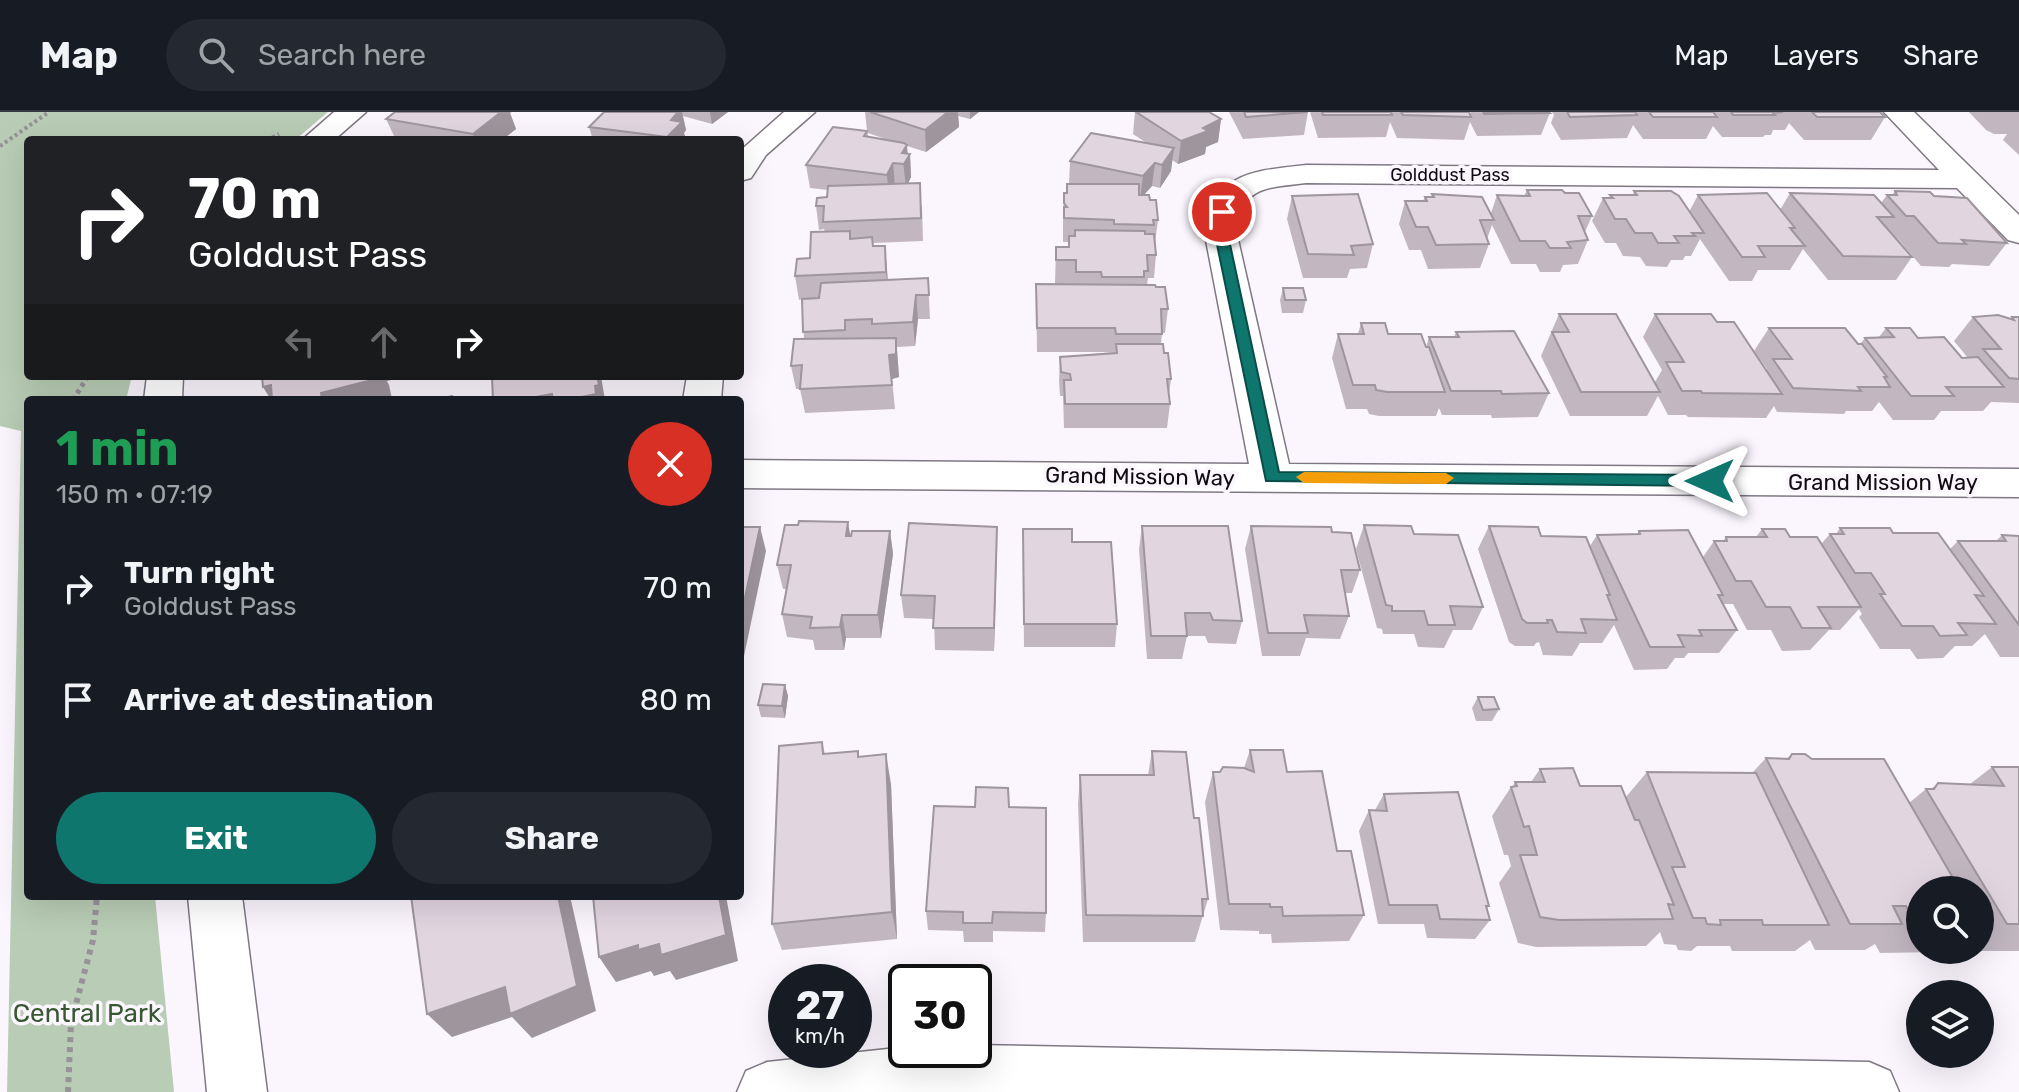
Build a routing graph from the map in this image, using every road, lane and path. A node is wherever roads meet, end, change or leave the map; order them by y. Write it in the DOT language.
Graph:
graph roads {
  1 [pos="49,112"];
  2 [pos="352,112"];
  3 [pos="801,112"];
  4 [pos="1898,112"];
  5 [pos="321,136"];
  6 [pos="0,146"];
  7 [pos="744,166"];
  8 [pos="1964,179"];
  9 [pos="2019,233"];
  10 [pos="744,474"];
  11 [pos="1272,477"];
  12 [pos="2019,483"];
  13 [pos="97,900"];
  14 [pos="215,900"];
  15 [pos="68,1092"];
  16 [pos="237,1092"];
  17 [pos="767,1092"];
  18 [pos="1767,1092"];
  19 [pos="1869,1092"];
  1 -- 6 [label="path"];
  2 -- 5 [label="street"];
  3 -- 7 [label="street"];
  4 -- 8 [label="street"];
  8 -- 9 [label="street"];
  8 -- 11 [label="street, Golddust Pass"];
  10 -- 11 [label="street, Grand Mission Way"];
  11 -- 12 [label="street, Grand Mission Way"];
  13 -- 15 [label="path"];
  14 -- 16 [label="street"];
  17 -- 18 [label="street"];
  18 -- 19 [label="street"];
}
